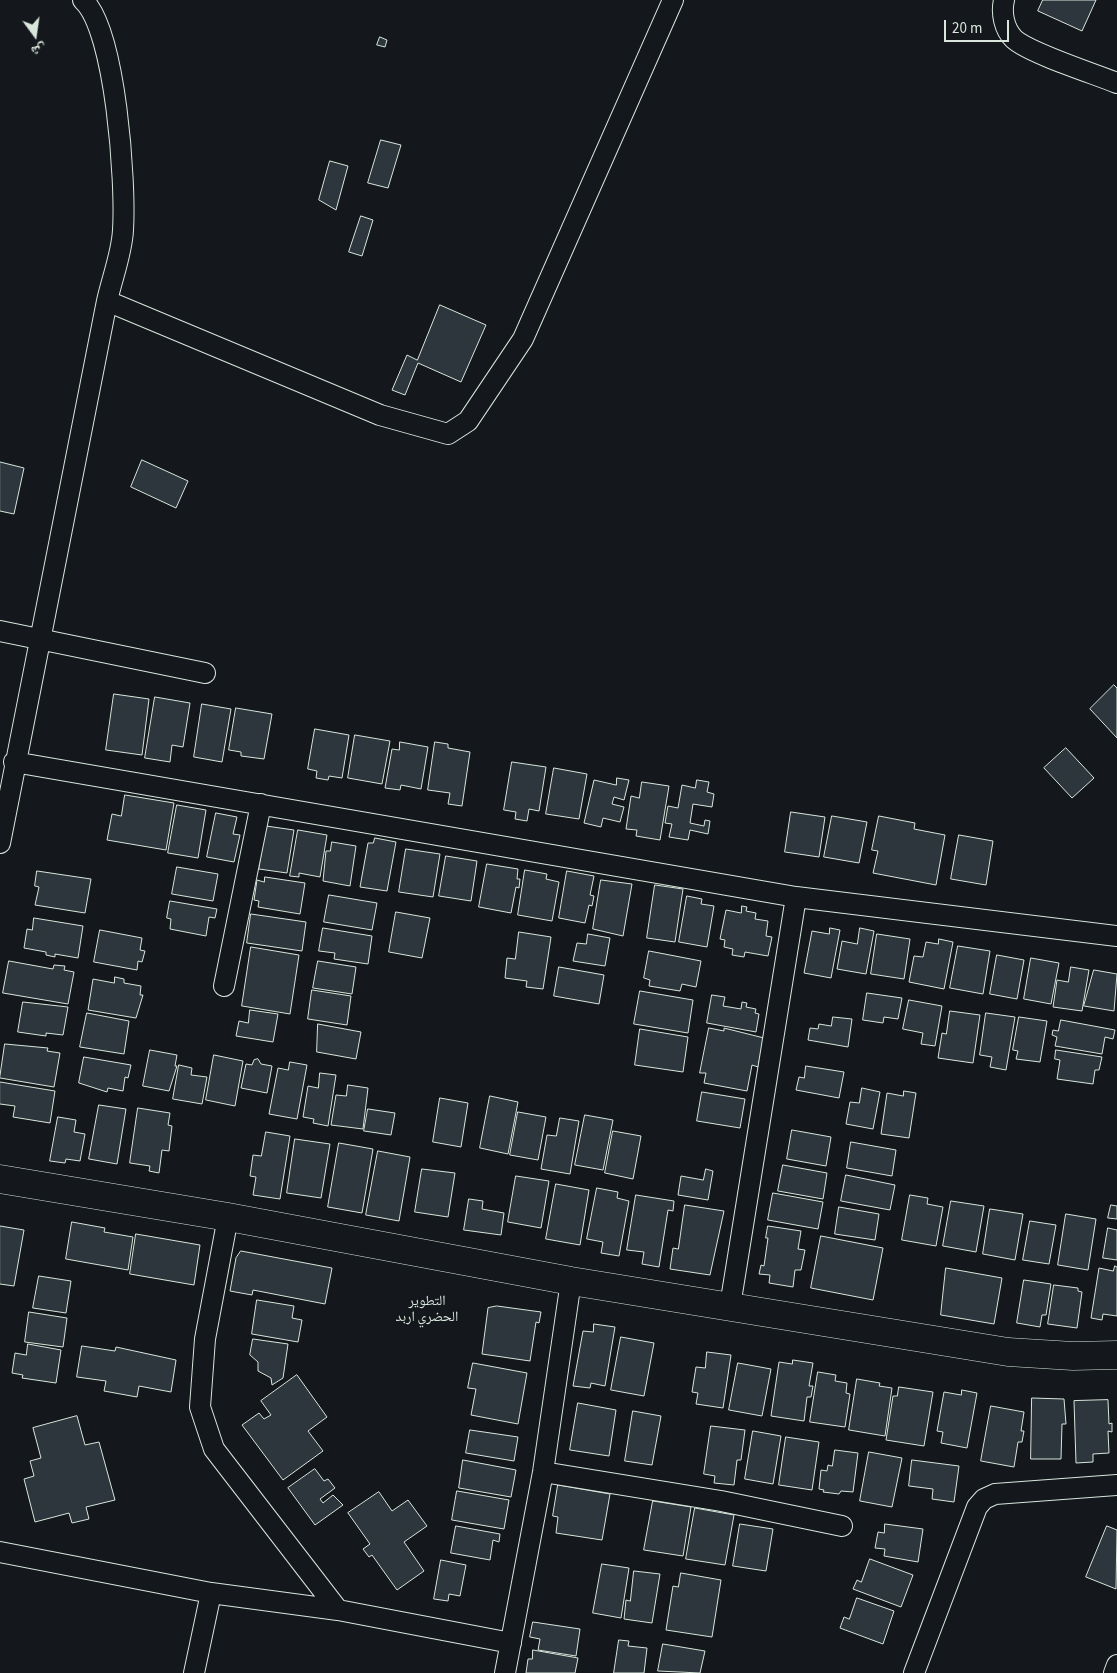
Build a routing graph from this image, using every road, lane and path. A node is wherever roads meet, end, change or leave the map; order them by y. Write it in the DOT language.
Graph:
graph roads {
  1 [pos="84,0"];
  2 [pos="673,0"];
  3 [pos="1004,0"];
  4 [pos="1117,83"];
  5 [pos="107,301"];
  6 [pos="0,631"];
  7 [pos="40,637"];
  8 [pos="205,673"];
  9 [pos="14,762"];
  10 [pos="261,804"];
  11 [pos="0,843"];
  12 [pos="796,897"];
  13 [pos="1117,936"];
  14 [pos="224,986"];
  15 [pos="0,1179"];
  16 [pos="228,1217"];
  17 [pos="571,1280"];
  18 [pos="730,1306"];
  19 [pos="1117,1355"];
  20 [pos="543,1472"];
  21 [pos="1117,1485"];
  22 [pos="842,1526"];
  23 [pos="0,1552"];
  24 [pos="211,1593"];
  25 [pos="338,1610"];
  26 [pos="511,1643"];
  27 [pos="1117,1665"];
  28 [pos="194,1673"];
  29 [pos="505,1673"];
  30 [pos="914,1673"];
  31 [pos="1114,1673"];
  1 -- 5 [label="street"];
  2 -- 5 [label="street"];
  3 -- 4 [label="street"];
  5 -- 7 [label="street"];
  6 -- 7 [label="street"];
  7 -- 8 [label="street"];
  7 -- 9 [label="street"];
  9 -- 10 [label="street"];
  9 -- 11 [label="street"];
  10 -- 12 [label="street"];
  10 -- 14 [label="street"];
  12 -- 13 [label="street"];
  12 -- 18 [label="street"];
  15 -- 16 [label="street"];
  16 -- 17 [label="street"];
  16 -- 25 [label="street"];
  17 -- 18 [label="street"];
  17 -- 20 [label="street"];
  18 -- 19 [label="street"];
  20 -- 22 [label="street"];
  20 -- 26 [label="street"];
  21 -- 30 [label="street"];
  23 -- 24 [label="street"];
  24 -- 25 [label="street"];
  24 -- 28 [label="street"];
  25 -- 26 [label="street"];
  26 -- 29 [label="street"];
  27 -- 31 [label="street"];
}
